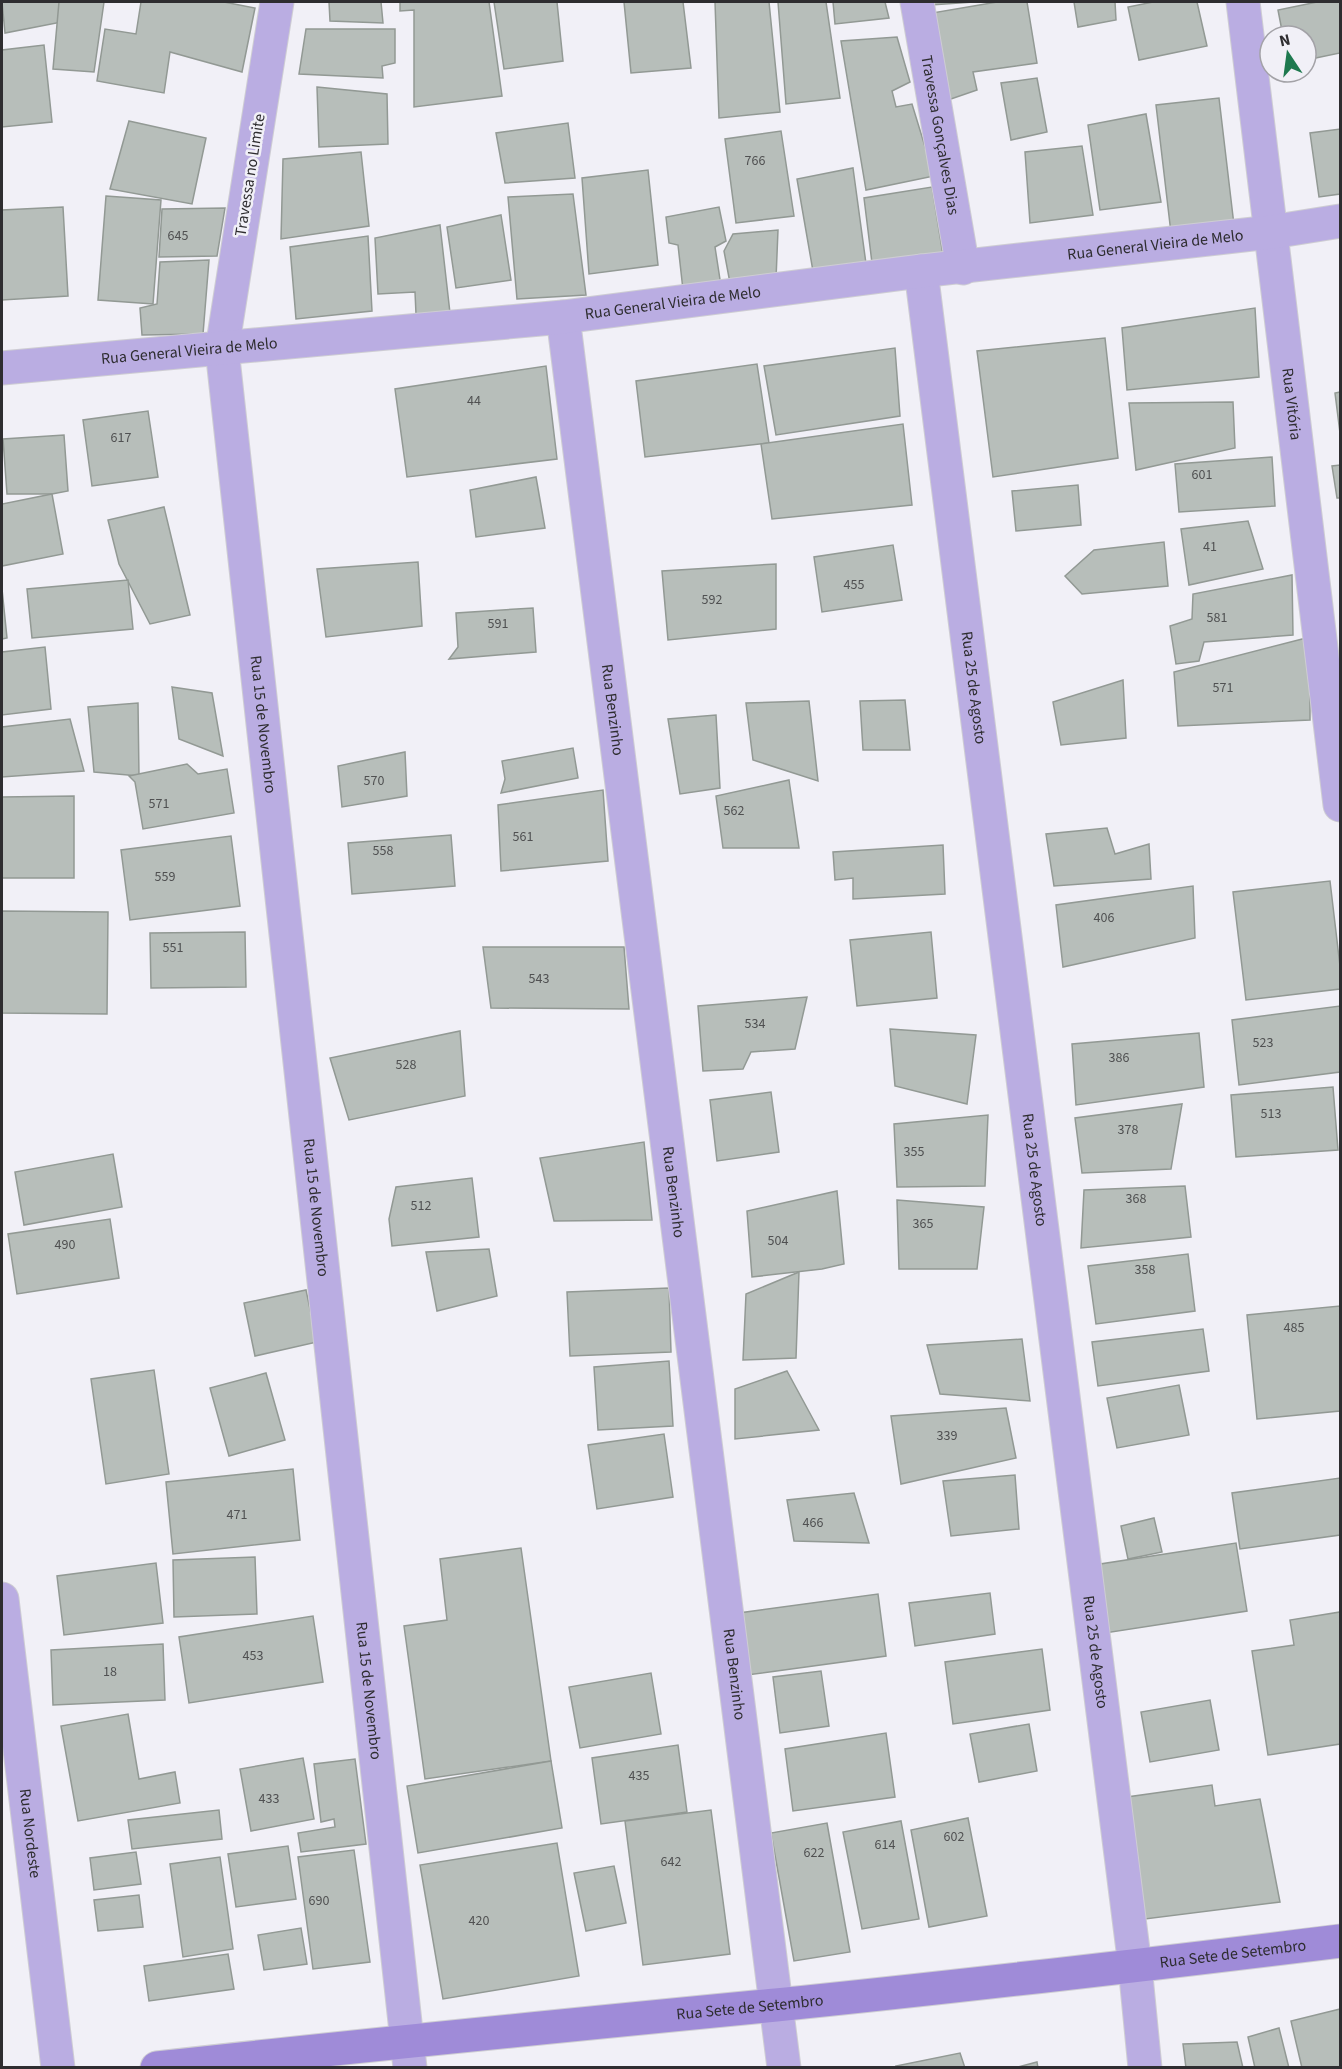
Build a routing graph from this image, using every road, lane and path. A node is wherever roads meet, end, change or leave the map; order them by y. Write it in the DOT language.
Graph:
graph roads {
  1 [pos="277,2"];
  2 [pos="917,2"];
  3 [pos="1243,2"];
  4 [pos="1341,221"];
  5 [pos="1272,232"];
  6 [pos="963,268"];
  7 [pos="921,271"];
  8 [pos="563,317"];
  9 [pos="222,349"];
  10 [pos="2,368"];
  11 [pos="1341,805"];
  12 [pos="2,1599"];
  13 [pos="1341,1941"];
  14 [pos="1135,1966"];
  15 [pos="778,2005"];
  16 [pos="409,2054"];
  17 [pos="58,2067"];
  18 [pos="157,2067"];
  19 [pos="784,2067"];
  20 [pos="1145,2067"];
  1 -- 9 [label="street, Travessa no Limite"];
  2 -- 6 [label="street, Travessa Gonçalves Dias"];
  3 -- 5 [label="street, Rua Vitória"];
  4 -- 5 [label="street, Rua General Vieira de Melo"];
  5 -- 6 [label="street, Rua General Vieira de Melo"];
  5 -- 11 [label="street, Rua Vitória"];
  6 -- 7 [label="street, Rua General Vieira de Melo"];
  7 -- 8 [label="street, Rua General Vieira de Melo"];
  7 -- 14 [label="street, Rua 25 de Agosto"];
  8 -- 9 [label="street, Rua General Vieira de Melo"];
  8 -- 15 [label="street, Rua Benzinho"];
  9 -- 10 [label="street, Rua General Vieira de Melo"];
  9 -- 16 [label="street, Rua 15 de Novembro"];
  12 -- 17 [label="street, Rua Nordeste"];
  13 -- 14 [label="street, Rua Sete de Setembro"];
  14 -- 15 [label="street, Rua Sete de Setembro"];
  14 -- 20 [label="street, Rua 25 de Agosto"];
  15 -- 16 [label="street, Rua Sete de Setembro"];
  15 -- 19 [label="street, Rua Benzinho"];
  16 -- 18 [label="street, Rua Sete de Setembro"];
}
